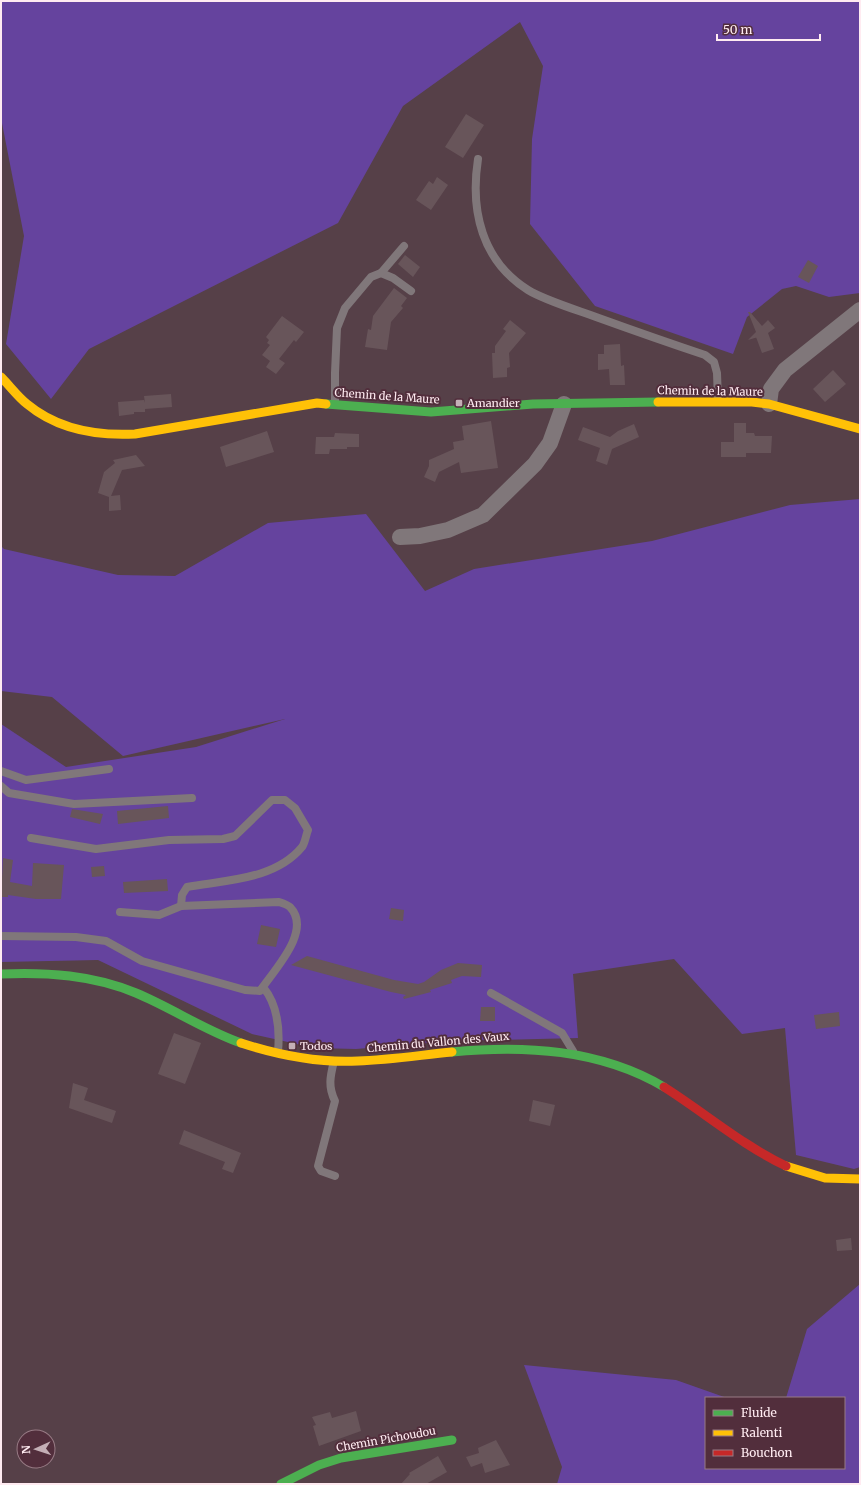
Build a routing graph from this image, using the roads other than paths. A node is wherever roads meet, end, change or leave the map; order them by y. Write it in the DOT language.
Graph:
graph roads {
  1 [pos="478,159"];
  2 [pos="404,246"];
  3 [pos="381,273"];
  4 [pos="411,291"];
  5 [pos="860,310"];
  6 [pos="1,377"];
  7 [pos="718,402"];
  8 [pos="335,404"];
  9 [pos="564,404"];
  10 [pos="769,404"];
  11 [pos="860,429"];
  12 [pos="400,537"];
  13 [pos="109,769"];
  14 [pos="1,771"];
  15 [pos="1,786"];
  16 [pos="192,798"];
  17 [pos="31,838"];
  18 [pos="181,906"];
  19 [pos="120,912"];
  20 [pos="1,936"];
  21 [pos="1,974"];
  22 [pos="263,987"];
  23 [pos="491,993"];
  24 [pos="278,1052"];
  25 [pos="574,1054"];
  26 [pos="334,1061"];
  27 [pos="335,1176"];
  28 [pos="860,1179"];
  29 [pos="452,1440"];
  30 [pos="281,1484"];
  1 -- 7 [label="lane"];
  2 -- 3 [label="lane"];
  3 -- 4 [label="lane"];
  3 -- 8 [label="lane"];
  5 -- 10 [label="street"];
  6 -- 8 [label="street, Chemin de la Maure"];
  7 -- 9 [label="street, Chemin de la Maure"];
  7 -- 10 [label="street, Chemin de la Maure"];
  8 -- 9 [label="street, Chemin de la Maure"];
  9 -- 12 [label="street"];
  10 -- 11 [label="street, Chemin de la Maure"];
  13 -- 14 [label="lane"];
  15 -- 16 [label="lane"];
  17 -- 18 [label="lane"];
  18 -- 19 [label="lane"];
  18 -- 22 [label="lane"];
  20 -- 22 [label="lane"];
  21 -- 24 [label="street, Chemin du Vallon des Vaux"];
  22 -- 24 [label="lane"];
  23 -- 25 [label="lane"];
  24 -- 26 [label="street, Chemin du Vallon des Vaux"];
  25 -- 26 [label="street, Chemin du Vallon des Vaux"];
  25 -- 28 [label="street, Chemin du Vallon des Vaux"];
  26 -- 27 [label="lane"];
  29 -- 30 [label="street, Chemin Pichoudou"];
}
